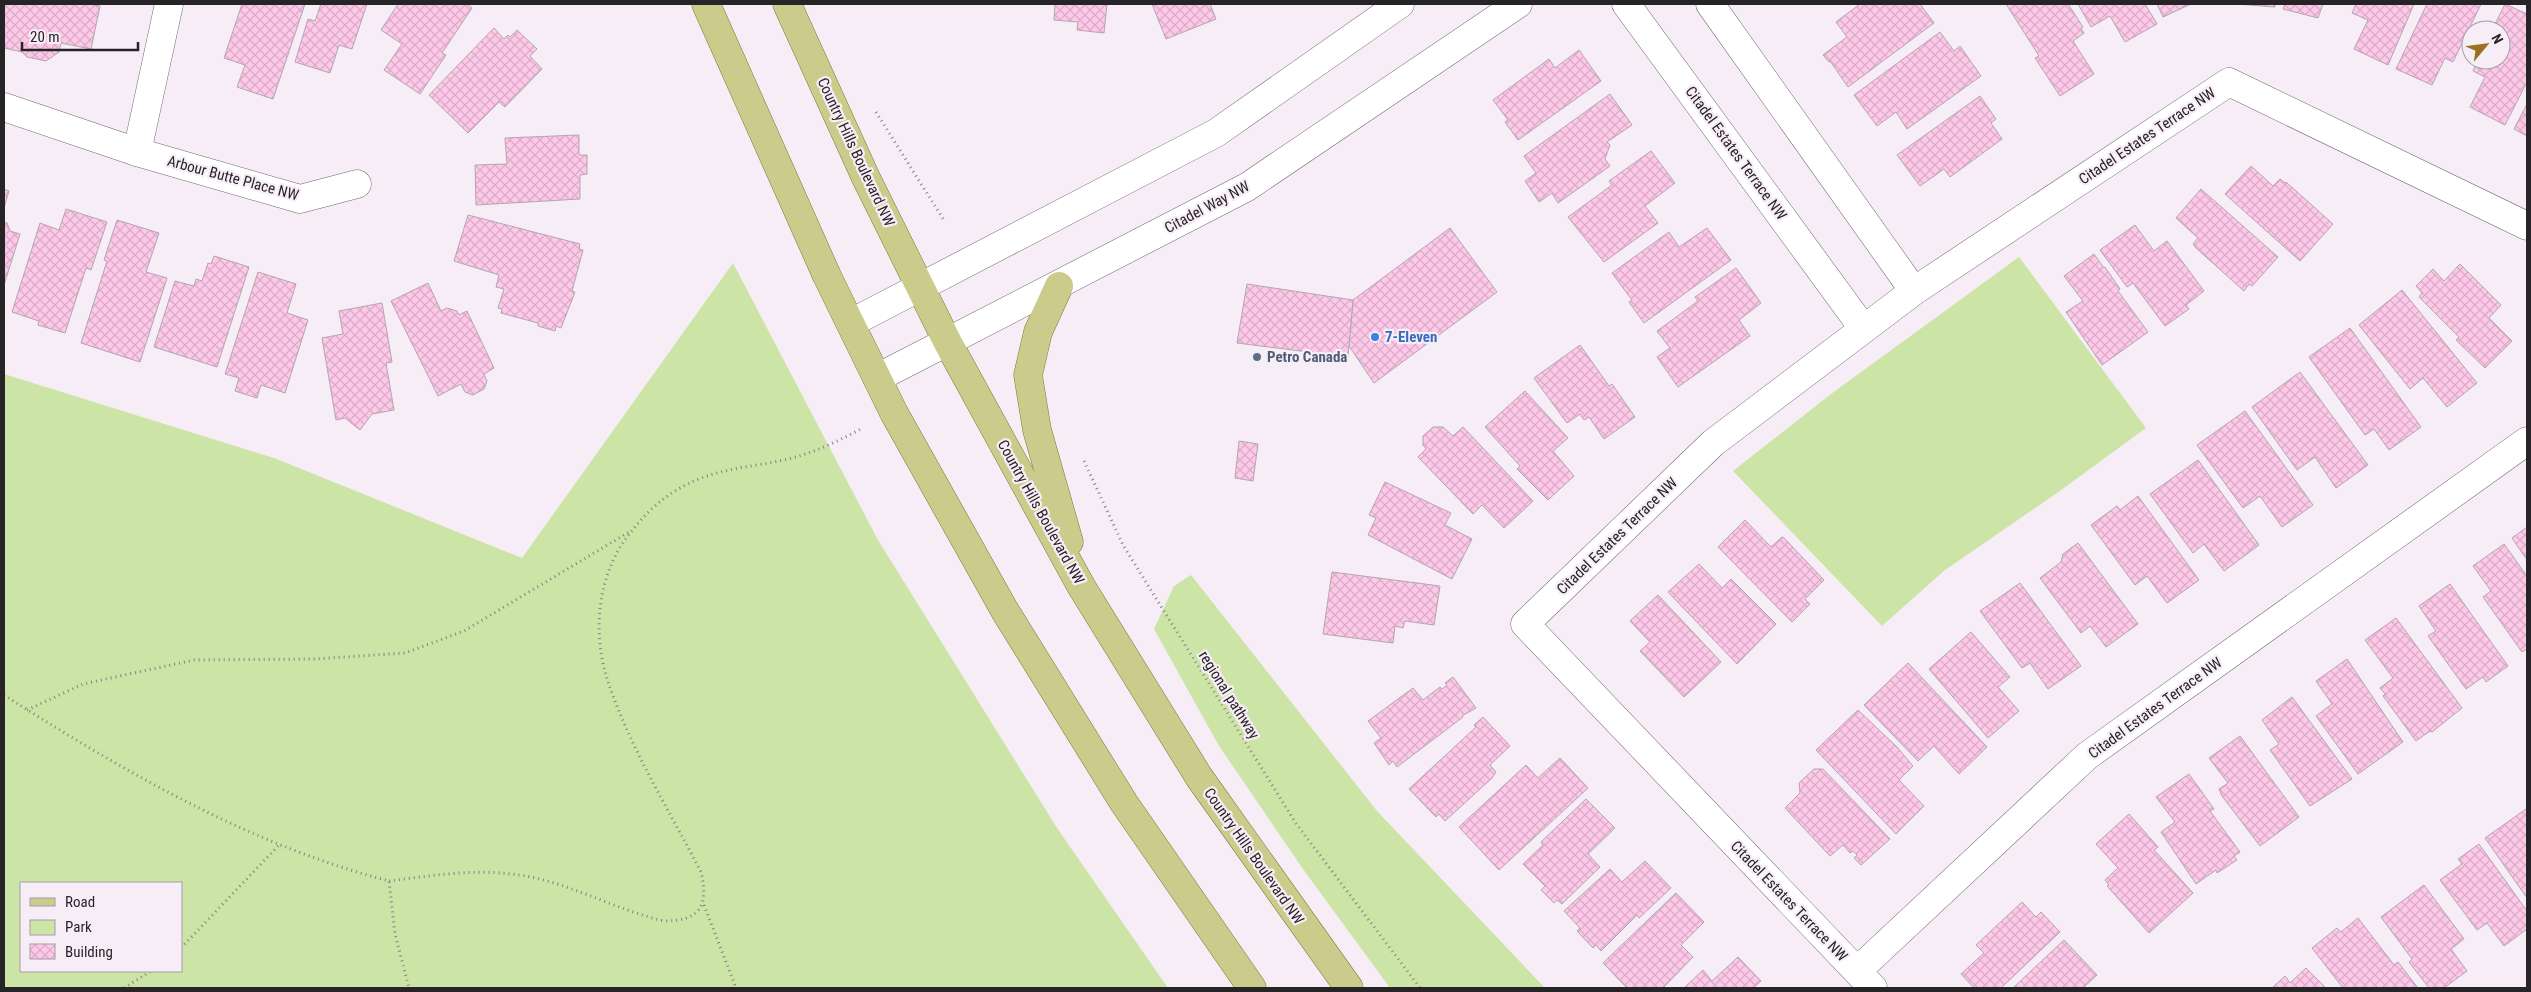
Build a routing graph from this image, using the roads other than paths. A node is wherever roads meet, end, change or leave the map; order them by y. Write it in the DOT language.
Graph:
graph roads {
  1 [pos="168,4"];
  2 [pos="706,4"];
  3 [pos="787,4"];
  4 [pos="1400,4"];
  5 [pos="1518,4"];
  6 [pos="1626,4"];
  7 [pos="1710,4"];
  8 [pos="4,107"];
  9 [pos="138,152"];
  10 [pos="357,184"];
  11 [pos="2527,226"];
  12 [pos="921,286"];
  13 [pos="1059,286"];
  14 [pos="1914,291"];
  15 [pos="851,323"];
  16 [pos="1863,328"];
  17 [pos="948,343"];
  18 [pos="877,378"];
  19 [pos="2527,441"];
  20 [pos="1081,586"];
  21 [pos="1865,980"];
  22 [pos="1252,988"];
  23 [pos="1349,988"];
  1 -- 9 [label="street"];
  2 -- 15 [label="main road"];
  3 -- 12 [label="main road, Country Hills Boulevard NW"];
  4 -- 12 [label="street"];
  5 -- 13 [label="street, Citadel Way NW"];
  6 -- 16 [label="street, Citadel Estates Terrace NW"];
  7 -- 14 [label="street"];
  8 -- 9 [label="street, Arbour Butte Place NW"];
  9 -- 10 [label="street, Arbour Butte Place NW"];
  11 -- 14 [label="street, Citadel Estates Terrace NW"];
  12 -- 15 [label="street"];
  12 -- 17 [label="main road, Country Hills Boulevard NW"];
  13 -- 17 [label="street, Citadel Way NW"];
  13 -- 20 [label="main road"];
  14 -- 16 [label="street, Citadel Estates Terrace NW"];
  15 -- 18 [label="main road"];
  16 -- 21 [label="street, Citadel Estates Terrace NW"];
  17 -- 18 [label="street, Citadel Way NW"];
  17 -- 20 [label="main road, Country Hills Boulevard NW"];
  18 -- 22 [label="main road"];
  19 -- 21 [label="street, Citadel Estates Terrace NW"];
  20 -- 23 [label="main road, Country Hills Boulevard NW"];
}
